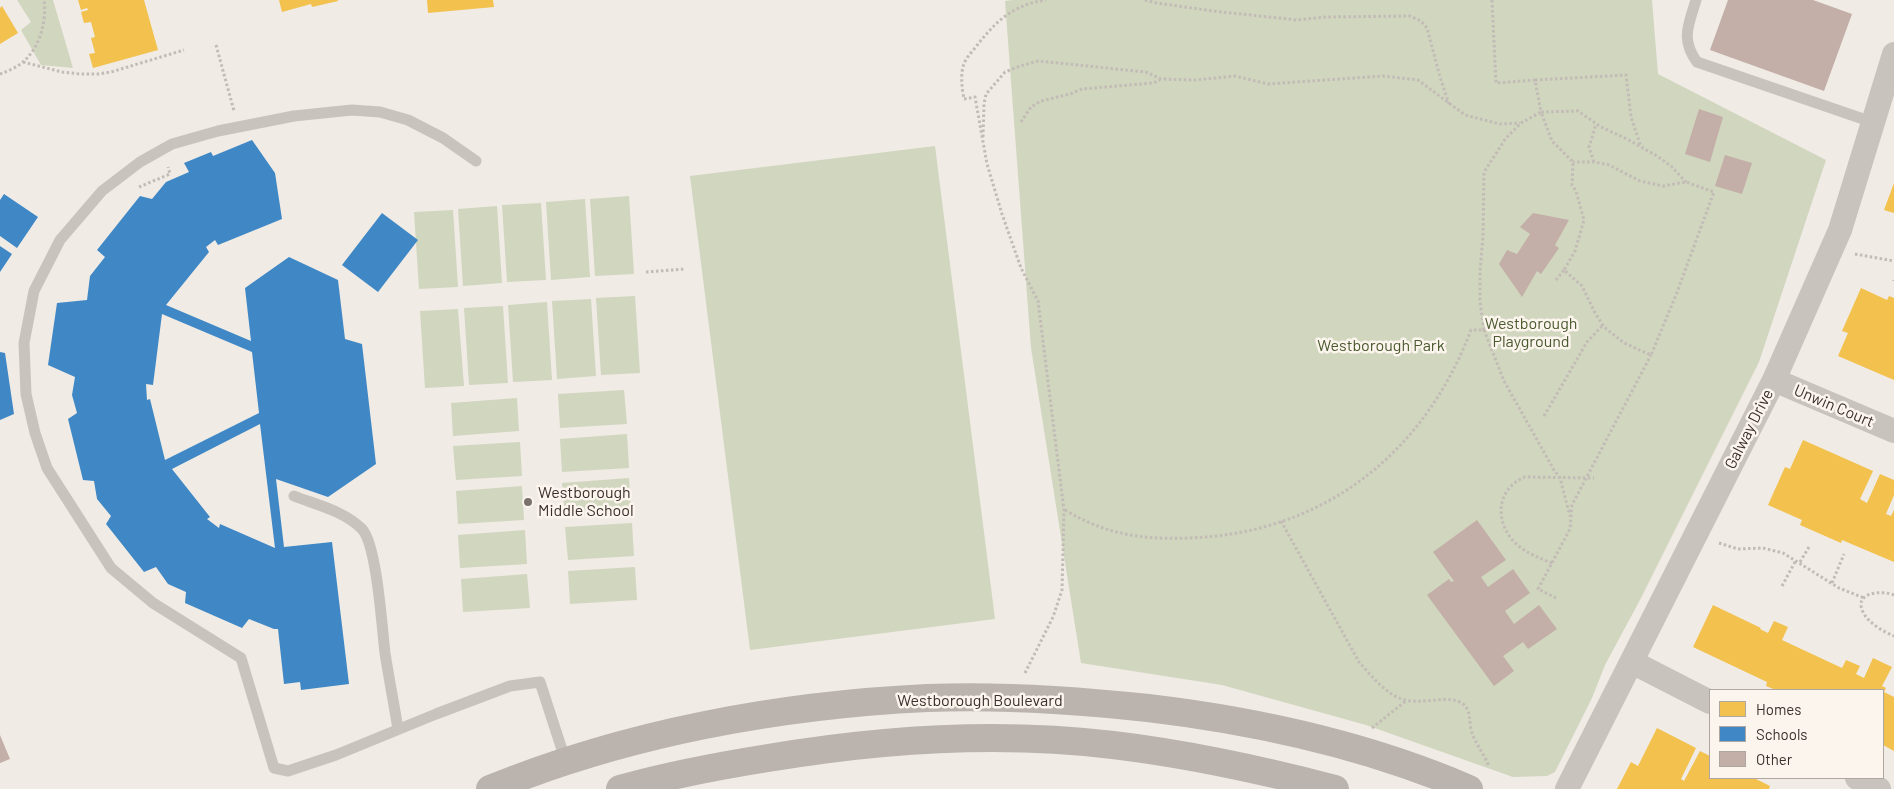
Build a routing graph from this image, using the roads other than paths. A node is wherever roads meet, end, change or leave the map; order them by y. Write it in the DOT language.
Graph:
graph roads {
  1 [pos="1696,0"];
  2 [pos="1894,54"];
  3 [pos="1889,84"];
  4 [pos="1872,122"];
  5 [pos="476,161"];
  6 [pos="1774,380"];
  7 [pos="1894,431"];
  8 [pos="294,496"];
  9 [pos="1632,662"];
  10 [pos="1709,701"];
  11 [pos="398,729"];
  12 [pos="566,762"];
  13 [pos="1859,779"];
  14 [pos="490,789"];
  15 [pos="620,789"];
  16 [pos="1335,789"];
  17 [pos="1469,789"];
  18 [pos="1567,789"];
  19 [pos="1879,789"];
  1 -- 4 [label="lane"];
  2 -- 3 [label="street, Galway Drive"];
  3 -- 4 [label="street, Galway Drive"];
  4 -- 6 [label="street, Galway Drive"];
  5 -- 11 [label="lane"];
  6 -- 7 [label="street, Unwin Court"];
  6 -- 9 [label="street, Galway Drive"];
  8 -- 11 [label="lane"];
  9 -- 10 [label="street"];
  9 -- 18 [label="street, Galway Drive"];
  11 -- 12 [label="lane"];
  12 -- 14 [label="main road, Westborough Boulevard"];
  12 -- 17 [label="main road, Westborough Boulevard"];
  13 -- 19 [label="street"];
  15 -- 16 [label="main road"];
}
